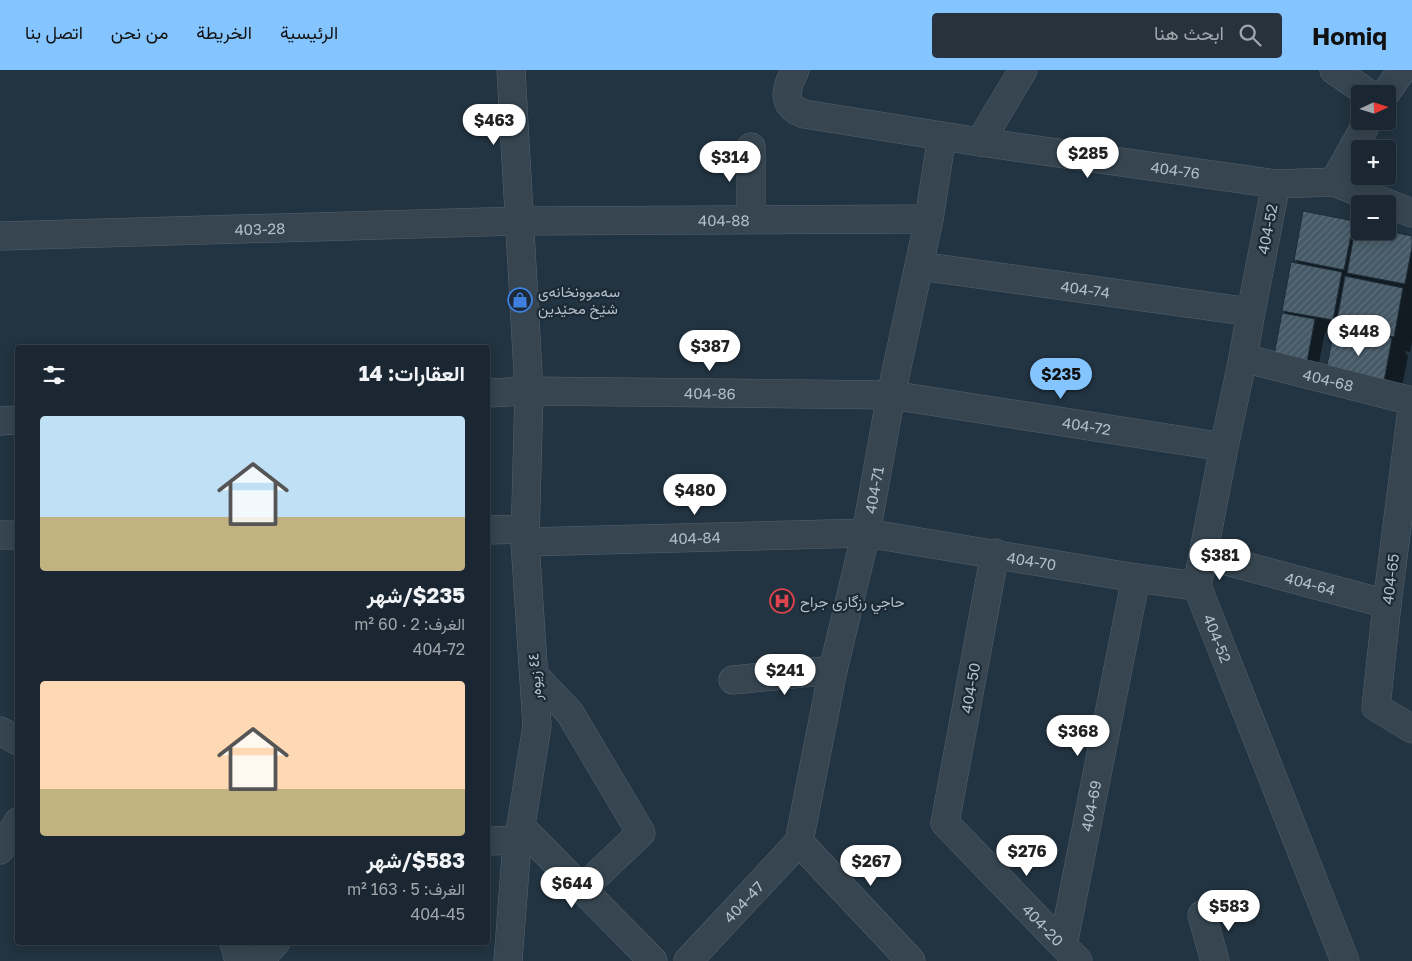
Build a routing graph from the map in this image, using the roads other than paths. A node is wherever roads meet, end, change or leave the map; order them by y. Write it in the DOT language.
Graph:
graph roads {
  1 [pos="511,70"];
  2 [pos="795,70"];
  3 [pos="1023,70"];
  4 [pos="1334,70"];
  5 [pos="1402,70"];
  6 [pos="1356,85"];
  7 [pos="1391,85"];
  8 [pos="1363,130"];
  9 [pos="942,136"];
  10 [pos="980,142"];
  11 [pos="751,147"];
  12 [pos="1334,182"];
  13 [pos="1276,184"];
  14 [pos="1412,213"];
  15 [pos="929,218"];
  16 [pos="750,219"];
  17 [pos="520,220"];
  18 [pos="0,236"];
  19 [pos="918,266"];
  20 [pos="1251,312"];
  21 [pos="1243,358"];
  22 [pos="529,391"];
  23 [pos="490,393"];
  24 [pos="891,395"];
  25 [pos="1412,401"];
  26 [pos="1412,409"];
  27 [pos="15,420"];
  28 [pos="0,421"];
  29 [pos="1224,447"];
  30 [pos="490,530"];
  31 [pos="866,533"];
  32 [pos="0,535"];
  33 [pos="15,535"];
  34 [pos="525,535"];
  35 [pos="995,553"];
  36 [pos="1204,555"];
  37 [pos="1136,578"];
  38 [pos="1197,586"];
  39 [pos="1387,604"];
  40 [pos="833,670"];
  41 [pos="534,675"];
  42 [pos="733,680"];
  43 [pos="1412,729"];
  44 [pos="0,730"];
  45 [pos="15,739"];
  46 [pos="945,824"];
  47 [pos="15,827"];
  48 [pos="520,833"];
  49 [pos="490,840"];
  50 [pos="799,842"];
  51 [pos="0,850"];
  52 [pos="582,889"];
  53 [pos="1202,915"];
  54 [pos="235,945"];
  55 [pos="273,945"];
  56 [pos="1070,953"];
  57 [pos="239,961"];
  58 [pos="259,961"];
  59 [pos="508,961"];
  60 [pos="653,961"];
  61 [pos="688,961"];
  62 [pos="912,961"];
  63 [pos="1215,961"];
  64 [pos="1345,961"];
  1 -- 17 [label="street, ٤٤ زیوەر"];
  2 -- 9 [label="street, 404-76"];
  3 -- 10 [label="street"];
  4 -- 6 [label="street"];
  5 -- 7 [label="street"];
  8 -- 12 [label="street"];
  9 -- 10 [label="street, 404-76"];
  9 -- 15 [label="street, 404-71"];
  10 -- 13 [label="street, 404-76"];
  11 -- 16 [label="street"];
  12 -- 13 [label="street, 404-76"];
  12 -- 14 [label="street, 404-76"];
  13 -- 20 [label="street, 404-52"];
  15 -- 16 [label="street, 404-88"];
  15 -- 19 [label="street, 404-71"];
  16 -- 17 [label="street, 404-88"];
  17 -- 18 [label="street, 403-28"];
  17 -- 22 [label="street, ٤٤ زیوەر"];
  19 -- 20 [label="street, 404-74"];
  19 -- 24 [label="street, 404-71"];
  20 -- 21 [label="street, 404-52"];
  21 -- 25 [label="street, 404-68"];
  21 -- 29 [label="street, 404-52"];
  22 -- 23 [label="street, 404-86"];
  22 -- 24 [label="street, 404-86"];
  22 -- 34 [label="street, ٤٤ زیوەر"];
  24 -- 29 [label="street, 404-72"];
  24 -- 31 [label="street, 404-71"];
  26 -- 39 [label="street, 404-65"];
  27 -- 28 [label="street"];
  29 -- 36 [label="street, 404-52"];
  30 -- 34 [label="street, 404-84"];
  31 -- 34 [label="street, 404-84"];
  31 -- 35 [label="street, 404-70"];
  31 -- 40 [label="street, 404-71"];
  32 -- 33 [label="street"];
  34 -- 41 [label="street, ٤٤ زیوەر"];
  35 -- 37 [label="street, 404-70"];
  35 -- 46 [label="street, 404-50"];
  36 -- 38 [label="street, 404-52"];
  36 -- 39 [label="street, 404-64"];
  37 -- 38 [label="street, 404-70"];
  37 -- 56 [label="street, 404-69"];
  38 -- 64 [label="street, 404-52"];
  39 -- 43 [label="street, 404-65"];
  40 -- 42 [label="street"];
  40 -- 50 [label="street, 404-71"];
  41 -- 48 [label="street, ٤٤ زیوەر"];
  41 -- 52 [label="street"];
  44 -- 45 [label="street"];
  46 -- 56 [label="street, 404-20"];
  47 -- 51 [label="street"];
  48 -- 49 [label="street"];
  48 -- 52 [label="street"];
  48 -- 59 [label="street, ٤٤ زیوەر"];
  50 -- 61 [label="street, 404-47"];
  50 -- 62 [label="street"];
  52 -- 60 [label="street"];
  53 -- 63 [label="street"];
  54 -- 57 [label="street"];
  55 -- 58 [label="street"];
}
